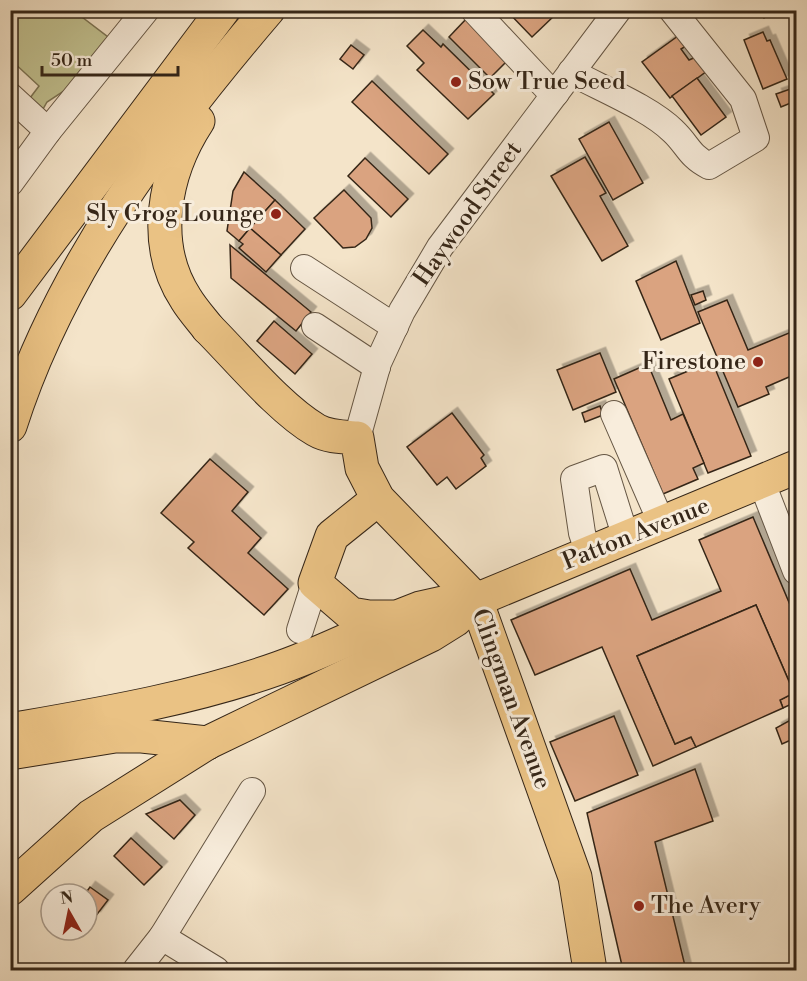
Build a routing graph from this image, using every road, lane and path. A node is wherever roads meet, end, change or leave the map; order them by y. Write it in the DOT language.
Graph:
graph roads {
  1 [pos="146,10"];
  2 [pos="223,10"];
  3 [pos="474,10"];
  4 [pos="618,10"];
  5 [pos="672,10"];
  6 [pos="266,13"];
  7 [pos="571,72"];
  8 [pos="556,93"];
  9 [pos="10,96"];
  10 [pos="48,131"];
  11 [pos="10,183"];
  12 [pos="304,268"];
  13 [pos="10,294"];
  14 [pos="315,326"];
  15 [pos="395,327"];
  16 [pos="377,367"];
  17 [pos="614,414"];
  18 [pos="10,426"];
  19 [pos="357,438"];
  20 [pos="796,467"];
  21 [pos="762,483"];
  22 [pos="378,499"];
  23 [pos="662,524"];
  24 [pos="626,538"];
  25 [pos="589,554"];
  26 [pos="796,571"];
  27 [pos="315,583"];
  28 [pos="476,600"];
  29 [pos="397,617"];
  30 [pos="300,630"];
  31 [pos="10,730"];
  32 [pos="207,744"];
  33 [pos="10,753"];
  34 [pos="252,791"];
  35 [pos="10,889"];
  36 [pos="162,937"];
  37 [pos="136,970"];
  38 [pos="216,970"];
  39 [pos="590,970"];
  1 -- 10 [label="street"];
  2 -- 13 [label="main road"];
  3 -- 8 [label="street"];
  4 -- 7 [label="street, Haywood Street"];
  5 -- 7 [label="street"];
  6 -- 18 [label="main road"];
  6 -- 19 [label="main road"];
  7 -- 8 [label="street, Haywood Street"];
  8 -- 15 [label="street, Haywood Street"];
  9 -- 10 [label="street"];
  10 -- 11 [label="street"];
  12 -- 15 [label="street"];
  14 -- 16 [label="street"];
  15 -- 16 [label="street, Haywood Street"];
  16 -- 19 [label="street, Haywood Street"];
  17 -- 23 [label="street"];
  19 -- 22 [label="main road, Clingman Avenue"];
  20 -- 21 [label="main road, Patton Avenue"];
  21 -- 23 [label="main road, Patton Avenue"];
  21 -- 26 [label="street"];
  22 -- 27 [label="main road"];
  22 -- 28 [label="main road, Clingman Avenue"];
  23 -- 24 [label="main road, Patton Avenue"];
  24 -- 25 [label="main road, Patton Avenue"];
  24 -- 25 [label="street"];
  25 -- 28 [label="main road, Patton Avenue"];
  27 -- 29 [label="main road"];
  27 -- 30 [label="street"];
  28 -- 29 [label="main road, Patton Avenue"];
  28 -- 32 [label="main road, Patton Avenue"];
  28 -- 39 [label="main road, Clingman Avenue"];
  29 -- 31 [label="main road, Patton Avenue"];
  32 -- 33 [label="main road"];
  32 -- 35 [label="main road, Patton Avenue"];
  34 -- 36 [label="street"];
  36 -- 37 [label="street"];
  36 -- 38 [label="street"];
}
